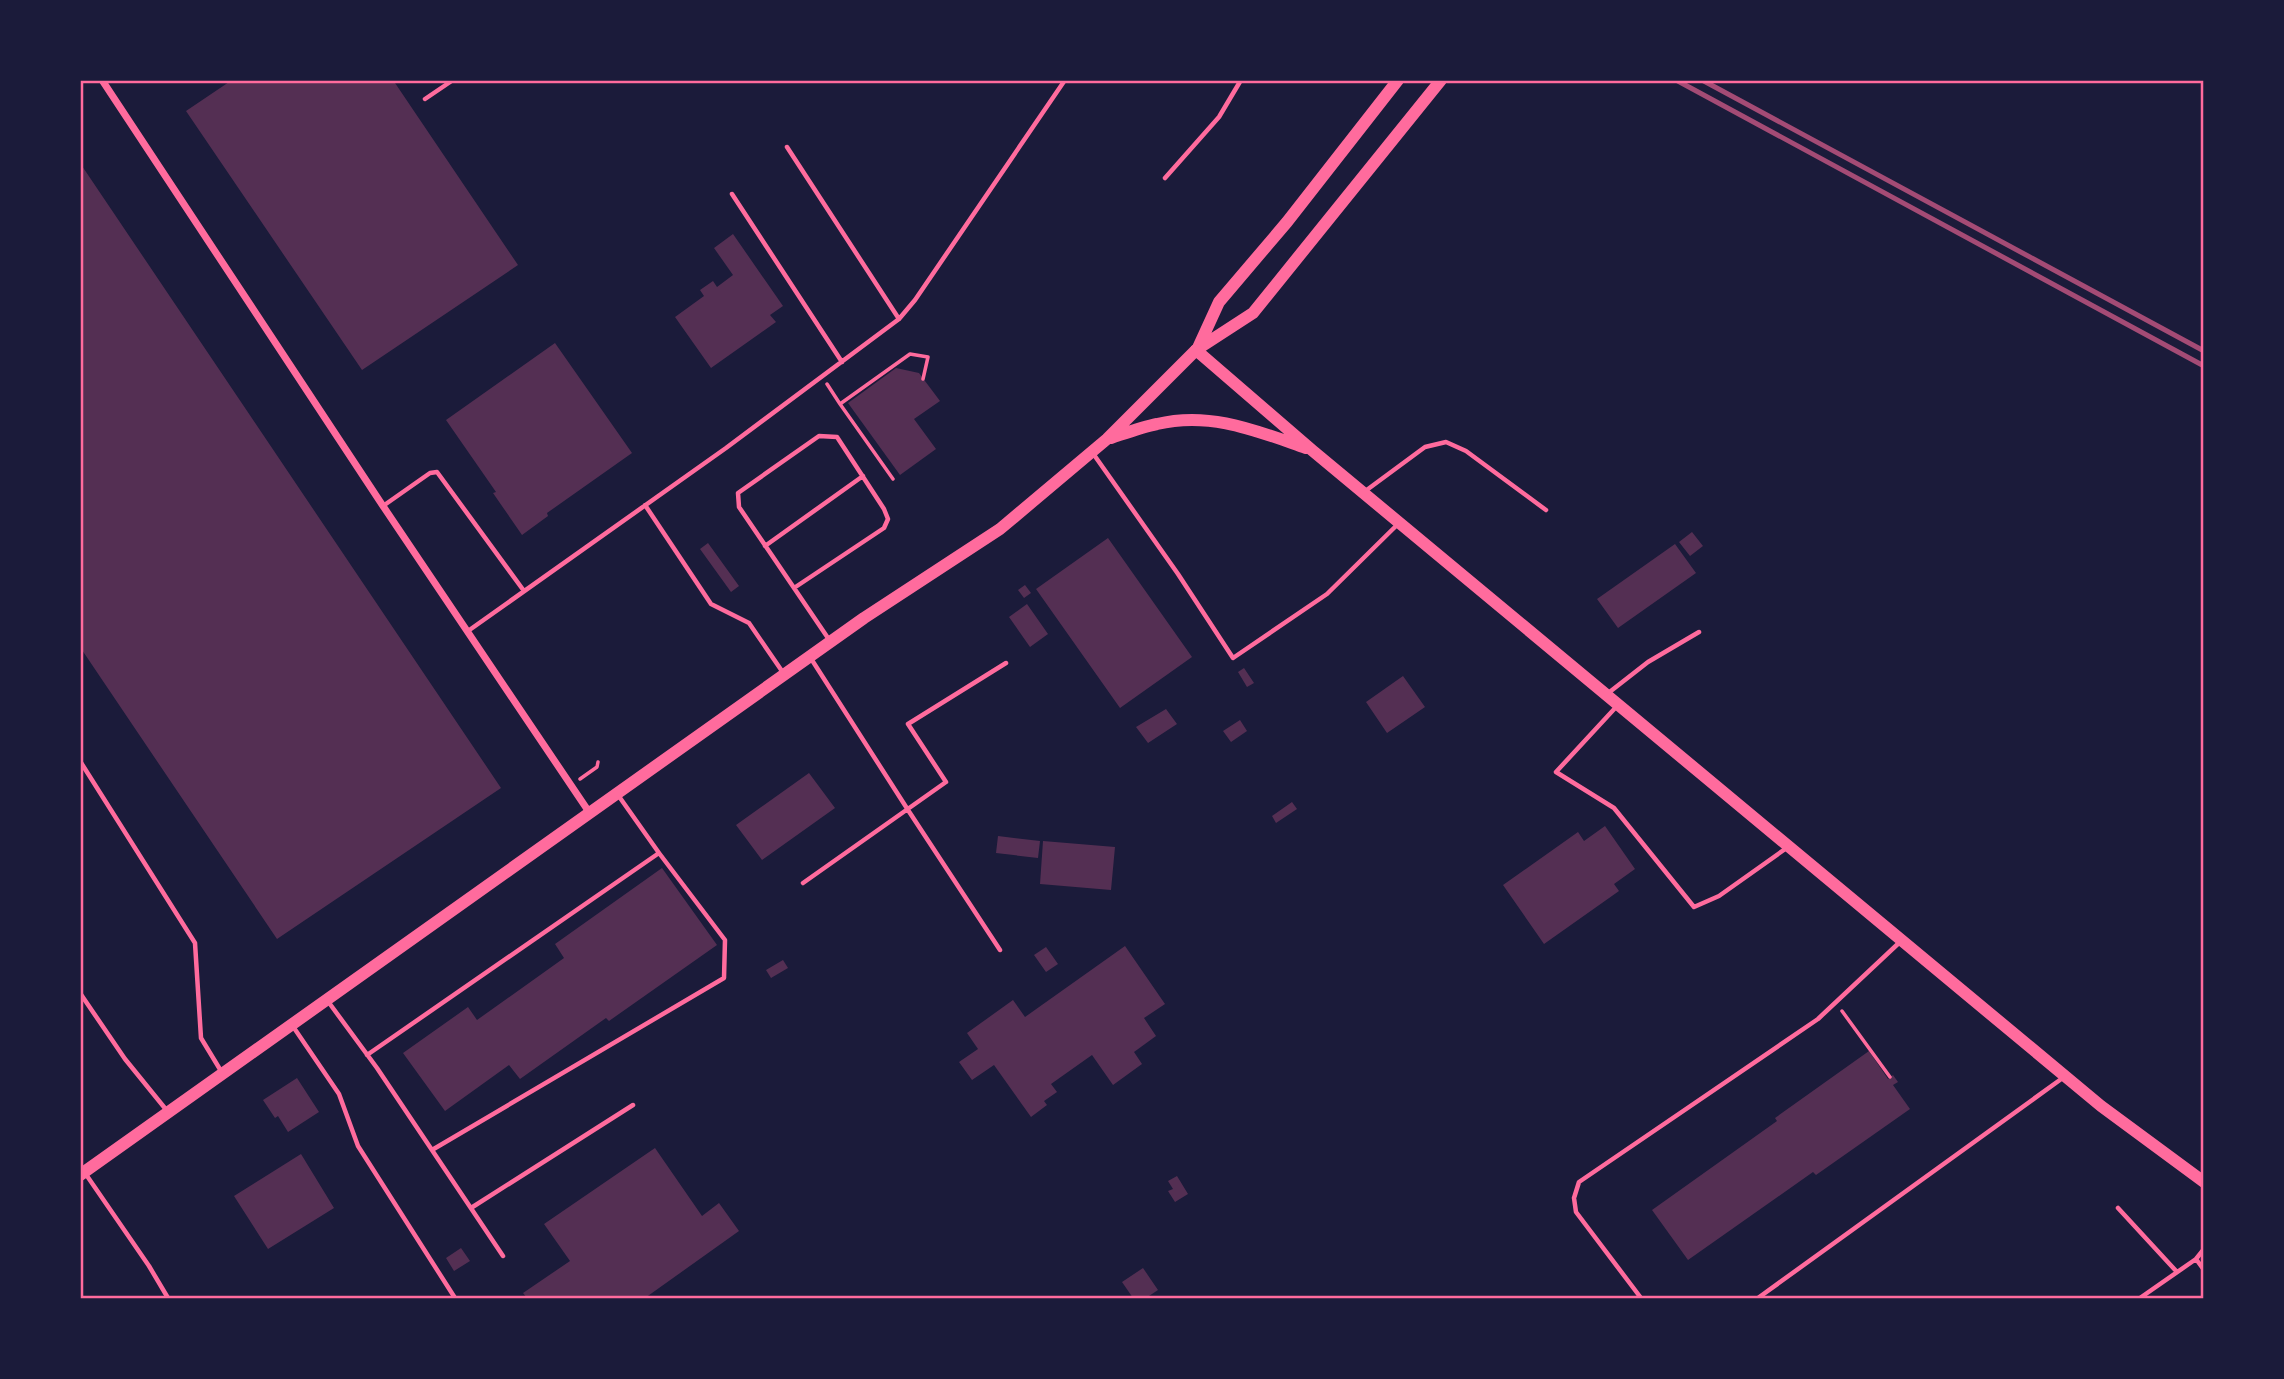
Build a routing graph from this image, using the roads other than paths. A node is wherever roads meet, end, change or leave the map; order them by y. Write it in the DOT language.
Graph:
graph roads {
  1 [pos="102,80"];
  2 [pos="453,80"];
  3 [pos="1065,80"];
  4 [pos="1241,80"];
  5 [pos="1398,80"];
  6 [pos="1441,80"];
  7 [pos="425,99"];
  8 [pos="787,147"];
  9 [pos="1165,178"];
  10 [pos="732,194"];
  11 [pos="899,319"];
  12 [pos="1196,350"];
  13 [pos="842,362"];
  14 [pos="1107,439"];
  15 [pos="1312,451"];
  16 [pos="1091,452"];
  17 [pos="863,476"];
  18 [pos="1363,493"];
  19 [pos="645,505"];
  20 [pos="383,506"];
  21 [pos="1546,510"];
  22 [pos="1399,523"];
  23 [pos="765,546"];
  24 [pos="794,588"];
  25 [pos="524,591"];
  26 [pos="467,631"];
  27 [pos="1699,632"];
  28 [pos="830,641"];
  29 [pos="810,656"];
  30 [pos="1006,663"];
  31 [pos="784,674"];
  32 [pos="1606,695"];
  33 [pos="1618,705"];
  34 [pos="80,761"];
  35 [pos="617,793"];
  36 [pos="908,810"];
  37 [pos="589,812"];
  38 [pos="1789,846"];
  39 [pos="659,853"];
  40 [pos="803,883"];
  41 [pos="1902,940"];
  42 [pos="1000,950"];
  43 [pos="80,993"];
  44 [pos="326,999"];
  45 [pos="291,1024"];
  46 [pos="367,1055"];
  47 [pos="223,1073"];
  48 [pos="2065,1076"];
  49 [pos="633,1104"];
  50 [pos="169,1112"];
  51 [pos="432,1150"];
  52 [pos="83,1174"];
  53 [pos="2203,1182"];
  54 [pos="471,1208"];
  55 [pos="2119,1208"];
  56 [pos="2203,1249"];
  57 [pos="503,1256"];
  58 [pos="2196,1259"];
  59 [pos="2203,1270"];
  60 [pos="2177,1272"];
  61 [pos="168,1298"];
  62 [pos="455,1298"];
  63 [pos="1641,1298"];
  64 [pos="1758,1298"];
  65 [pos="2140,1298"];
  1 -- 20 [label="street"];
  2 -- 7 [label="lane"];
  3 -- 11 [label="lane"];
  4 -- 9 [label="lane"];
  5 -- 12 [label="main road"];
  6 -- 12 [label="main road"];
  8 -- 11 [label="lane"];
  10 -- 13 [label="lane"];
  11 -- 13 [label="lane"];
  12 -- 14 [label="main road"];
  12 -- 15 [label="main road"];
  13 -- 19 [label="lane"];
  14 -- 15 [label="main road"];
  14 -- 16 [label="main road"];
  15 -- 18 [label="main road"];
  16 -- 22 [label="lane"];
  16 -- 28 [label="main road"];
  17 -- 23 [label="lane"];
  17 -- 23 [label="lane"];
  17 -- 24 [label="lane"];
  18 -- 21 [label="lane"];
  18 -- 22 [label="main road"];
  19 -- 25 [label="lane"];
  19 -- 31 [label="lane"];
  20 -- 25 [label="lane"];
  20 -- 26 [label="street"];
  22 -- 32 [label="main road"];
  23 -- 24 [label="lane"];
  24 -- 28 [label="lane"];
  25 -- 26 [label="lane"];
  26 -- 37 [label="street"];
  27 -- 32 [label="lane"];
  28 -- 29 [label="main road"];
  29 -- 31 [label="main road"];
  29 -- 36 [label="lane"];
  30 -- 36 [label="lane"];
  31 -- 35 [label="main road"];
  32 -- 33 [label="main road"];
  33 -- 38 [label="main road"];
  33 -- 38 [label="lane"];
  34 -- 47 [label="lane"];
  35 -- 37 [label="main road"];
  35 -- 39 [label="lane"];
  36 -- 40 [label="lane"];
  36 -- 42 [label="lane"];
  37 -- 44 [label="main road"];
  38 -- 41 [label="main road"];
  39 -- 46 [label="lane"];
  39 -- 51 [label="lane"];
  41 -- 48 [label="main road"];
  41 -- 63 [label="lane"];
  43 -- 50 [label="lane"];
  44 -- 45 [label="main road"];
  44 -- 46 [label="lane"];
  45 -- 47 [label="main road"];
  45 -- 62 [label="lane"];
  46 -- 51 [label="lane"];
  47 -- 50 [label="main road"];
  48 -- 53 [label="main road"];
  48 -- 64 [label="lane"];
  49 -- 54 [label="lane"];
  50 -- 52 [label="main road"];
  51 -- 54 [label="lane"];
  52 -- 61 [label="lane"];
  54 -- 57 [label="lane"];
  55 -- 60 [label="lane"];
  56 -- 58 [label="lane"];
  58 -- 59 [label="lane"];
  58 -- 60 [label="lane"];
  60 -- 65 [label="lane"];
}
